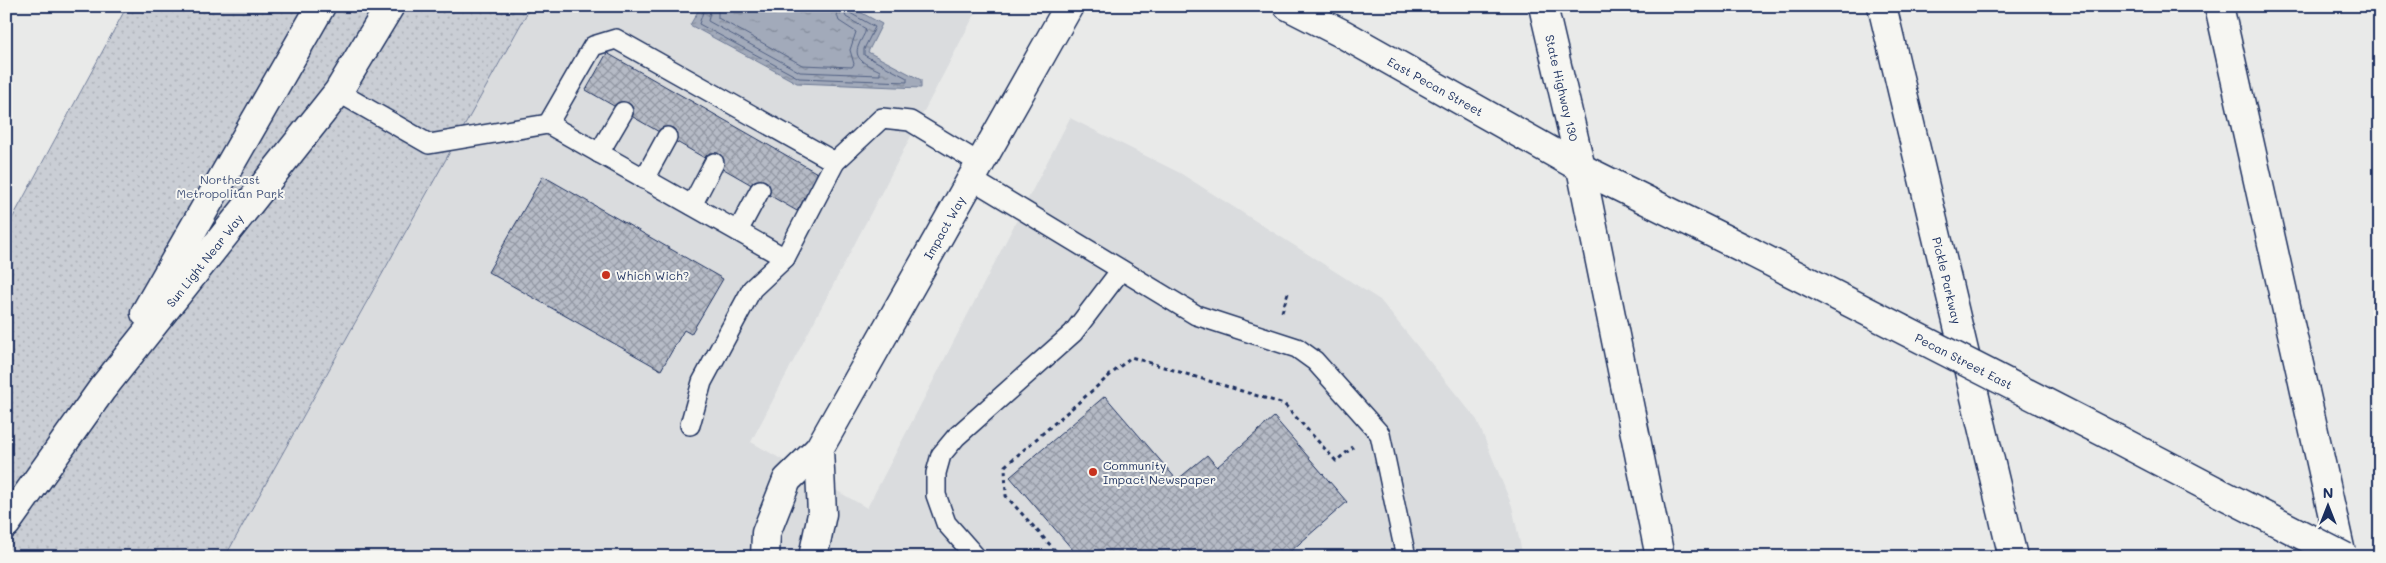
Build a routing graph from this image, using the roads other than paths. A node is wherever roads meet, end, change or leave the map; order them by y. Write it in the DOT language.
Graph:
graph roads {
  1 [pos="321,6"];
  2 [pos="390,6"];
  3 [pos="1069,6"];
  4 [pos="1288,6"];
  5 [pos="1543,6"];
  6 [pos="1882,6"];
  7 [pos="2219,6"];
  8 [pos="338,92"];
  9 [pos="623,112"];
  10 [pos="548,124"];
  11 [pos="667,137"];
  12 [pos="599,154"];
  13 [pos="835,162"];
  14 [pos="714,163"];
  15 [pos="1581,168"];
  16 [pos="977,172"];
  17 [pos="644,179"];
  18 [pos="760,190"];
  19 [pos="692,205"];
  20 [pos="738,231"];
  21 [pos="785,258"];
  22 [pos="1121,270"];
  23 [pos="102,389"];
  24 [pos="690,425"];
  25 [pos="819,449"];
  26 [pos="6,524"];
  27 [pos="764,557"];
  28 [pos="813,557"];
  29 [pos="976,557"];
  30 [pos="1406,557"];
  31 [pos="1660,557"];
  32 [pos="2013,557"];
  33 [pos="2344,557"];
  1 -- 23 [label="main road, Sun Light Near Way"];
  2 -- 8 [label="main road, Sun Light Near Way"];
  3 -- 16 [label="main road, Impact Way"];
  4 -- 15 [label="main road, East Pecan Street"];
  5 -- 15 [label="main road, State Highway 130"];
  6 -- 32 [label="main road, Pickle Parkway"];
  7 -- 33 [label="main road"];
  8 -- 10 [label="lane"];
  8 -- 23 [label="main road, Sun Light Near Way"];
  9 -- 12 [label="lane"];
  10 -- 12 [label="lane"];
  10 -- 13 [label="lane"];
  11 -- 17 [label="lane"];
  12 -- 17 [label="lane"];
  13 -- 16 [label="lane"];
  13 -- 21 [label="lane"];
  14 -- 19 [label="lane"];
  15 -- 31 [label="main road, State Highway 130"];
  15 -- 33 [label="main road, Pecan Street East, bridge"];
  16 -- 22 [label="lane"];
  16 -- 25 [label="main road, Impact Way"];
  17 -- 19 [label="lane"];
  18 -- 20 [label="lane"];
  19 -- 20 [label="lane"];
  20 -- 21 [label="lane"];
  21 -- 24 [label="lane"];
  22 -- 29 [label="lane"];
  22 -- 30 [label="lane"];
  23 -- 26 [label="main road, Sun Light Near Way"];
  25 -- 27 [label="main road, Impact Way"];
  25 -- 28 [label="main road"];
}
